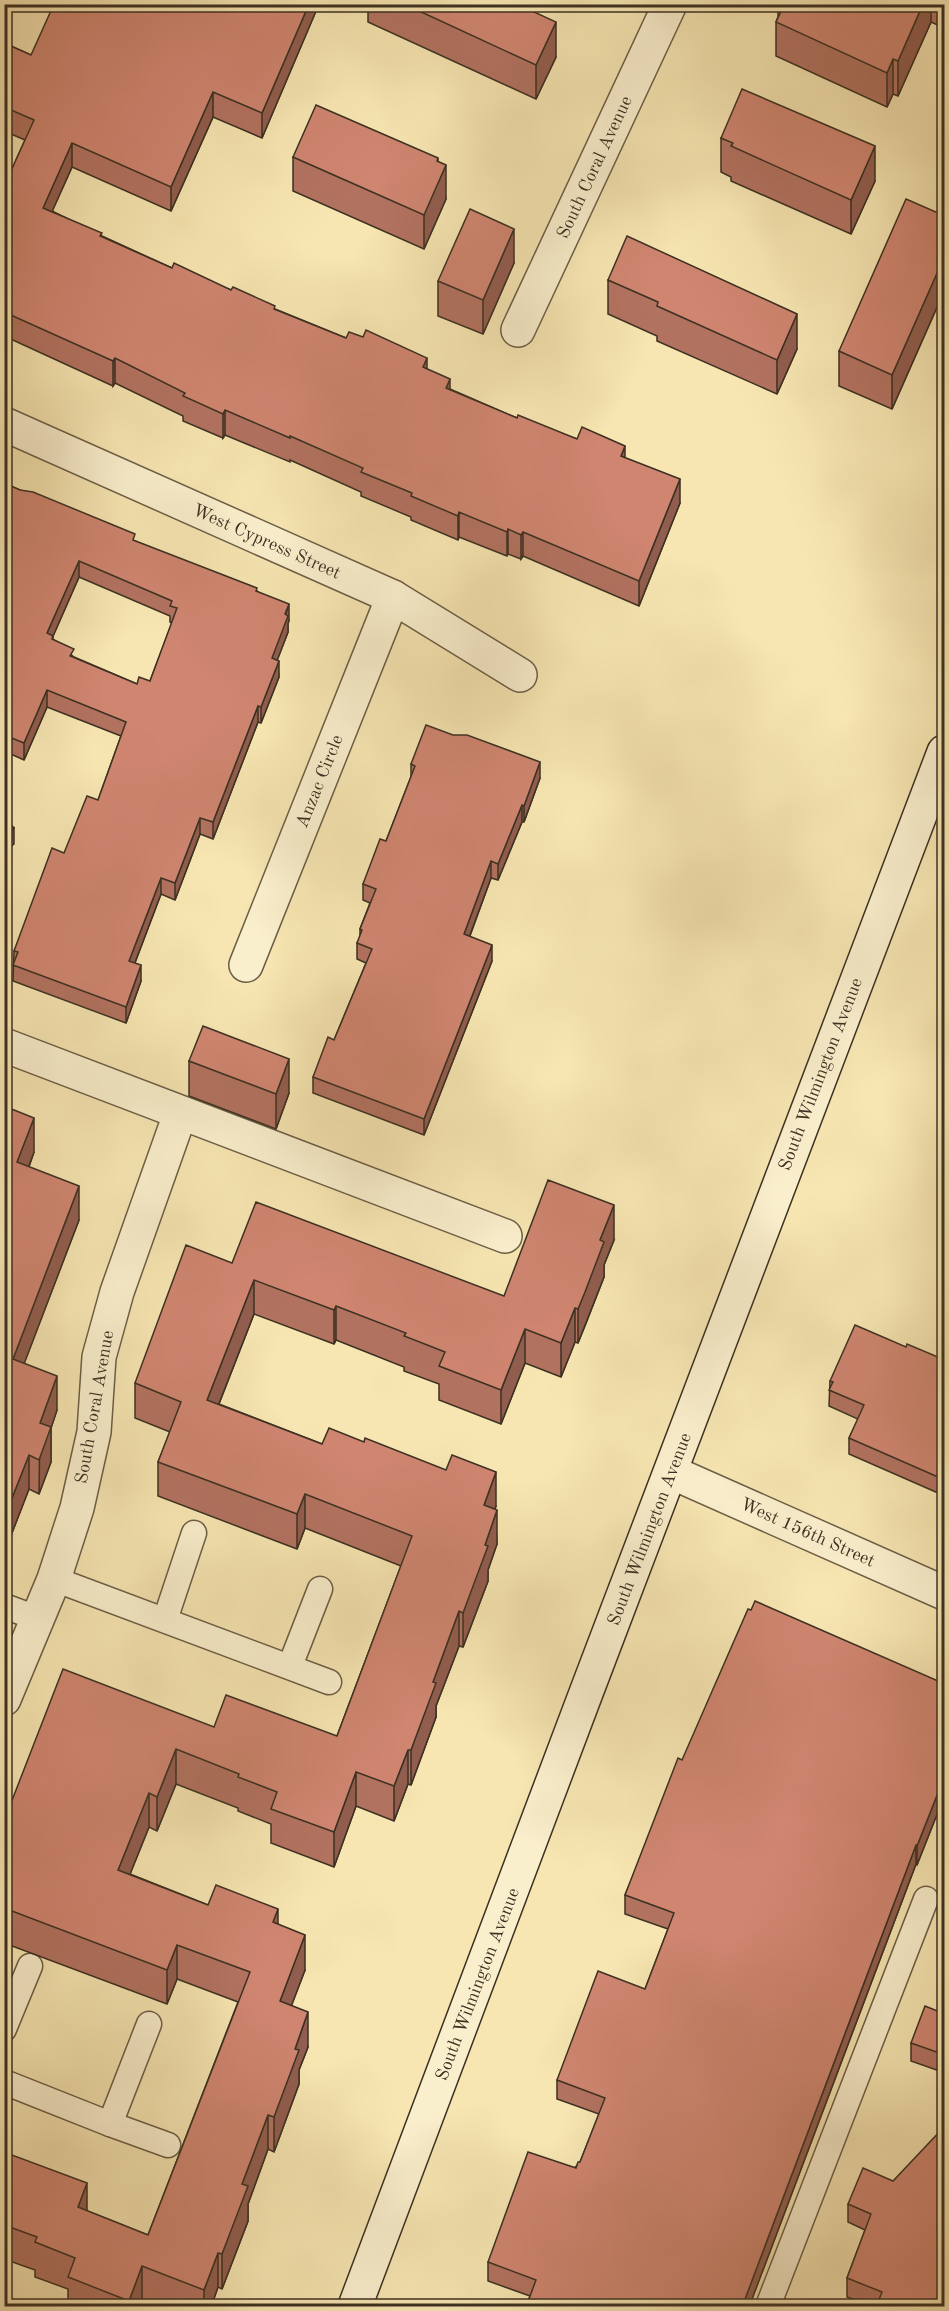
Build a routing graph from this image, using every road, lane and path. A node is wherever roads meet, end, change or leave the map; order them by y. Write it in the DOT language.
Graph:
graph roads {
  1 [pos="670,4"];
  2 [pos="518,330"];
  3 [pos="4,424"];
  4 [pos="393,597"];
  5 [pos="520,675"];
  6 [pos="945,752"];
  7 [pos="246,965"];
  8 [pos="4,1045"];
  9 [pos="180,1114"];
  10 [pos="505,1236"];
  11 [pos="671,1472"];
  12 [pos="194,1533"];
  13 [pos="54,1580"];
  14 [pos="320,1589"];
  15 [pos="945,1593"];
  16 [pos="4,1606"];
  17 [pos="39,1619"];
  18 [pos="165,1620"];
  19 [pos="290,1666"];
  20 [pos="329,1682"];
  21 [pos="4,1699"];
  22 [pos="926,1899"];
  23 [pos="30,1966"];
  24 [pos="149,2024"];
  25 [pos="4,2029"];
  26 [pos="4,2082"];
  27 [pos="110,2124"];
  28 [pos="168,2145"];
  29 [pos="355,2307"];
  30 [pos="768,2307"];
  1 -- 2 [label="street, South Coral Avenue"];
  3 -- 4 [label="street, West Cypress Street"];
  4 -- 5 [label="street, West Cypress Street"];
  4 -- 7 [label="street, Anzac Circle"];
  6 -- 11 [label="street, South Wilmington Avenue"];
  8 -- 9 [label="street"];
  9 -- 10 [label="street"];
  9 -- 13 [label="street, South Coral Avenue"];
  11 -- 15 [label="street, West 156th Street"];
  11 -- 29 [label="street, South Wilmington Avenue"];
  12 -- 18 [label="lane"];
  13 -- 17 [label="street, South Coral Avenue"];
  13 -- 18 [label="lane"];
  14 -- 19 [label="lane"];
  16 -- 17 [label="lane"];
  17 -- 21 [label="street, South Coral Avenue"];
  18 -- 19 [label="lane"];
  19 -- 20 [label="lane"];
  22 -- 30 [label="lane"];
  23 -- 25 [label="lane"];
  24 -- 27 [label="lane"];
  26 -- 27 [label="lane"];
  27 -- 28 [label="lane"];
}
